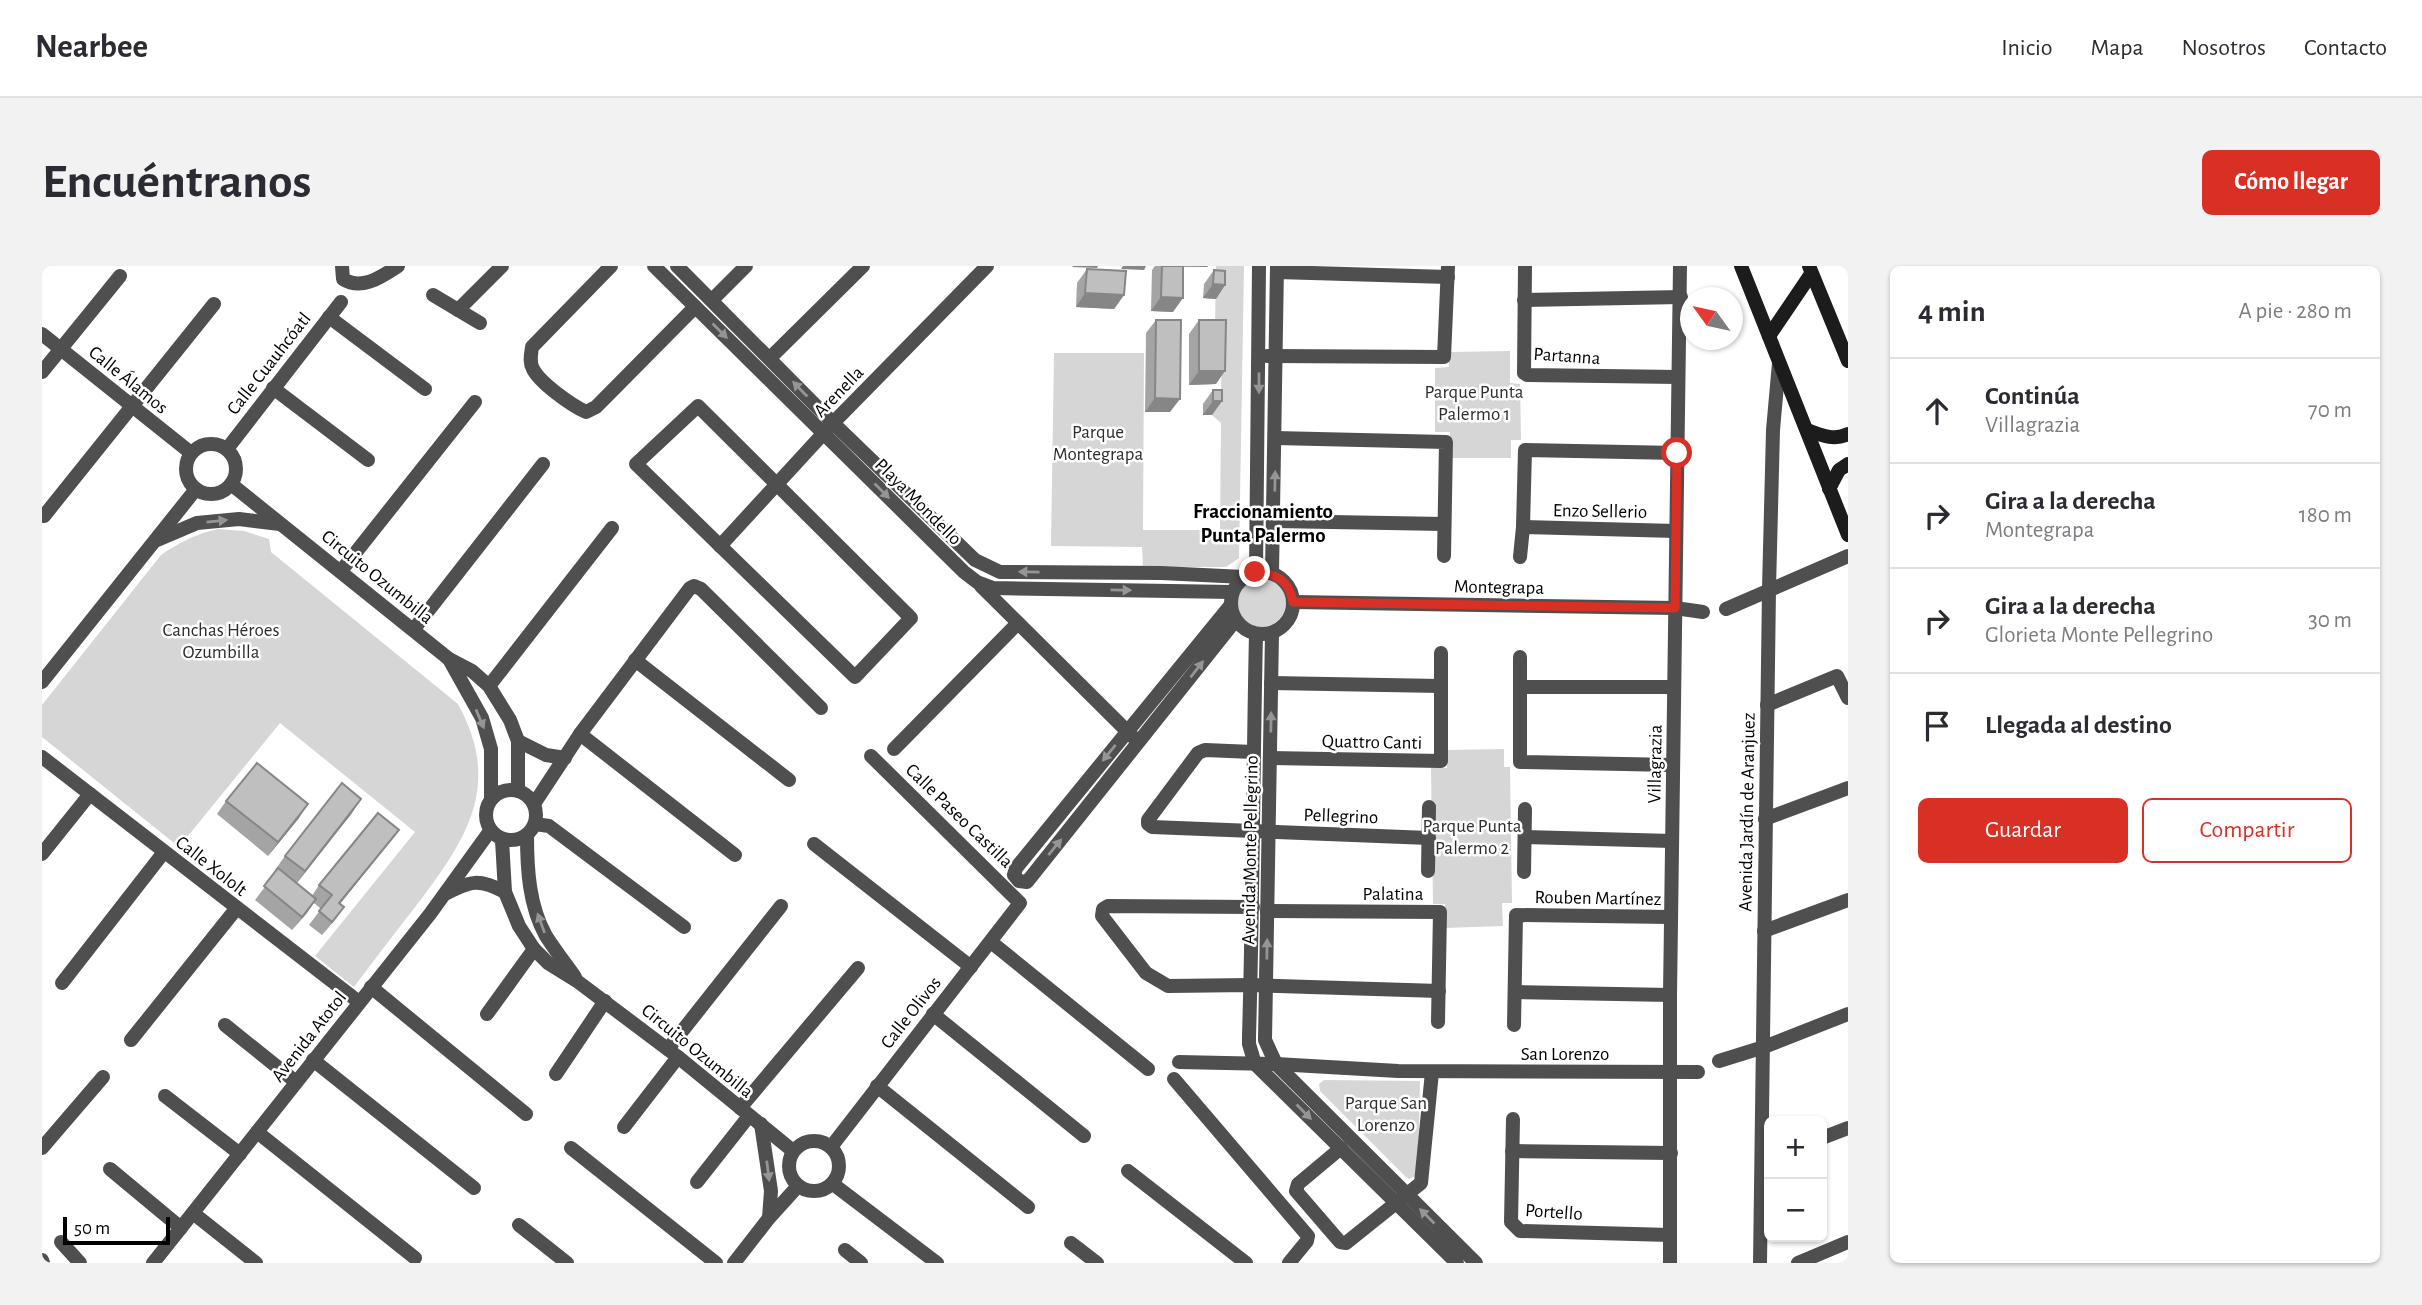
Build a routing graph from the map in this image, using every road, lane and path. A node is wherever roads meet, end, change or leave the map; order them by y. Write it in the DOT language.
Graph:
graph roads {
  1 [pos="342,266"];
  2 [pos="398,266"];
  3 [pos="502,266"];
  4 [pos="611,266"];
  5 [pos="654,266"];
  6 [pos="677,266"];
  7 [pos="746,266"];
  8 [pos="863,266"];
  9 [pos="987,266"];
  10 [pos="1259,266"];
  11 [pos="1525,266"];
  12 [pos="1680,266"];
  13 [pos="1741,266"];
  14 [pos="1277,269"];
  15 [pos="1810,270"];
  16 [pos="1448,272"];
  17 [pos="120,276"];
  18 [pos="1681,287"];
  19 [pos="433,295"];
  20 [pos="1680,297"];
  21 [pos="712,300"];
  22 [pos="1524,300"];
  23 [pos="341,302"];
  24 [pos="214,304"];
  25 [pos="695,307"];
  26 [pos="458,310"];
  27 [pos="329,317"];
  28 [pos="480,323"];
  29 [pos="1680,324"];
  30 [pos="1842,330"];
  31 [pos="42,334"];
  32 [pos="1769,336"];
  33 [pos="60,349"];
  34 [pos="1259,355"];
  35 [pos="1276,356"];
  36 [pos="770,358"];
  37 [pos="1848,361"];
  38 [pos="1779,363"];
  39 [pos="42,372"];
  40 [pos="1678,377"];
  41 [pos="273,388"];
  42 [pos="425,389"];
  43 [pos="475,402"];
  44 [pos="132,406"];
  45 [pos="828,428"];
  46 [pos="1807,430"];
  47 [pos="1848,434"];
  48 [pos="1275,438"];
  49 [pos="227,449"];
  50 [pos="191,453"];
  51 [pos="1677,453"];
  52 [pos="368,460"];
  53 [pos="543,464"];
  54 [pos="1848,464"];
  55 [pos="231,484"];
  56 [pos="778,484"];
  57 [pos="195,489"];
  58 [pos="1829,489"];
  59 [pos="44,516"];
  60 [pos="1274,522"];
  61 [pos="282,524"];
  62 [pos="1444,524"];
  63 [pos="1523,527"];
  64 [pos="612,528"];
  65 [pos="1676,531"];
  66 [pos="1848,535"];
  67 [pos="155,540"];
  68 [pos="720,546"];
  69 [pos="1444,556"];
  70 [pos="1848,556"];
  71 [pos="1520,558"];
  72 [pos="341,571"];
  73 [pos="1089,573"];
  74 [pos="1272,573"];
  75 [pos="1250,575"];
  76 [pos="977,582"];
  77 [pos="1089,589"];
  78 [pos="1769,589"];
  79 [pos="1231,599"];
  80 [pos="1293,602"];
  81 [pos="1675,608"];
  82 [pos="1726,609"];
  83 [pos="1703,612"];
  84 [pos="1236,621"];
  85 [pos="1018,623"];
  86 [pos="414,629"];
  87 [pos="1272,633"];
  88 [pos="1256,634"];
  89 [pos="1441,653"];
  90 [pos="1520,657"];
  91 [pos="449,659"];
  92 [pos="635,660"];
  93 [pos="42,682"];
  94 [pos="1271,683"];
  95 [pos="489,686"];
  96 [pos="1441,686"];
  97 [pos="1520,687"];
  98 [pos="1674,687"];
  99 [pos="1848,698"];
  100 [pos="1767,705"];
  101 [pos="821,708"];
  102 [pos="1126,731"];
  103 [pos="580,734"];
  104 [pos="518,741"];
  105 [pos="1140,742"];
  106 [pos="894,749"];
  107 [pos="1253,752"];
  108 [pos="871,756"];
  109 [pos="42,757"];
  110 [pos="565,758"];
  111 [pos="1270,758"];
  112 [pos="1673,765"];
  113 [pos="789,780"];
  114 [pos="1848,788"];
  115 [pos="519,791"];
  116 [pos="90,794"];
  117 [pos="491,799"];
  118 [pos="534,804"];
  119 [pos="1429,807"];
  120 [pos="1525,809"];
  121 [pos="1765,819"];
  122 [pos="531,830"];
  123 [pos="490,831"];
  124 [pos="1252,831"];
  125 [pos="1270,831"];
  126 [pos="1525,837"];
  127 [pos="1429,838"];
  128 [pos="502,840"];
  129 [pos="1672,841"];
  130 [pos="814,844"];
  131 [pos="164,852"];
  132 [pos="42,854"];
  133 [pos="735,855"];
  134 [pos="1428,871"];
  135 [pos="1524,872"];
  136 [pos="505,892"];
  137 [pos="444,894"];
  138 [pos="1848,900"];
  139 [pos="1020,903"];
  140 [pos="781,906"];
  141 [pos="236,909"];
  142 [pos="1260,909"];
  143 [pos="1671,917"];
  144 [pos="684,927"];
  145 [pos="1764,931"];
  146 [pos="991,942"];
  147 [pos="534,948"];
  148 [pos="971,967"];
  149 [pos="858,968"];
  150 [pos="577,981"];
  151 [pos="62,983"];
  152 [pos="1250,985"];
  153 [pos="1266,986"];
  154 [pos="371,988"];
  155 [pos="1438,991"];
  156 [pos="1515,992"];
  157 [pos="1670,995"];
  158 [pos="605,1001"];
  159 [pos="359,1002"];
  160 [pos="486,1014"];
  161 [pos="933,1014"];
  162 [pos="1848,1014"];
  163 [pos="1438,1022"];
  164 [pos="225,1025"];
  165 [pos="1514,1025"];
  166 [pos="131,1040"];
  167 [pos="1764,1047"];
  168 [pos="673,1053"];
  169 [pos="313,1060"];
  170 [pos="1720,1061"];
  171 [pos="1179,1062"];
  172 [pos="1255,1063"];
  173 [pos="1276,1064"];
  174 [pos="1148,1069"];
  175 [pos="1433,1072"];
  176 [pos="1670,1072"];
  177 [pos="1698,1072"];
  178 [pos="556,1074"];
  179 [pos="103,1077"];
  180 [pos="1174,1079"];
  181 [pos="296,1082"];
  182 [pos="877,1086"];
  183 [pos="165,1096"];
  184 [pos="526,1114"];
  185 [pos="750,1116"];
  186 [pos="1765,1116"];
  187 [pos="1513,1119"];
  188 [pos="624,1127"];
  189 [pos="1848,1128"];
  190 [pos="257,1132"];
  191 [pos="1084,1136"];
  192 [pos="1827,1136"];
  193 [pos="831,1146"];
  194 [pos="571,1148"];
  195 [pos="1341,1148"];
  196 [pos="42,1149"];
  197 [pos="793,1151"];
  198 [pos="1512,1151"];
  199 [pos="1671,1153"];
  200 [pos="240,1154"];
  201 [pos="110,1169"];
  202 [pos="1128,1171"];
  203 [pos="1765,1179"];
  204 [pos="697,1182"];
  205 [pos="833,1184"];
  206 [pos="798,1186"];
  207 [pos="474,1188"];
  208 [pos="1401,1199"];
  209 [pos="1028,1207"];
  210 [pos="193,1213"];
  211 [pos="769,1218"];
  212 [pos="519,1225"];
  213 [pos="181,1227"];
  214 [pos="1670,1235"];
  215 [pos="61,1242"];
  216 [pos="1848,1242"];
  217 [pos="1071,1243"];
  218 [pos="845,1250"];
  219 [pos="415,1258"];
  220 [pos="931,1261"];
  221 [pos="80,1263"];
  222 [pos="153,1263"];
  223 [pos="256,1263"];
  224 [pos="567,1263"];
  225 [pos="716,1263"];
  226 [pos="734,1263"];
  227 [pos="862,1263"];
  228 [pos="1097,1263"];
  229 [pos="1246,1263"];
  230 [pos="1289,1263"];
  231 [pos="1457,1263"];
  232 [pos="1476,1263"];
  233 [pos="1670,1263"];
  234 [pos="1760,1263"];
  235 [pos="1798,1263"];
  1 -- 2 [label="street"];
  3 -- 26 [label="street"];
  4 -- 25 [label="street"];
  5 -- 25 [label="street, Playa Mondello"];
  6 -- 21 [label="street, Playa Mondello"];
  7 -- 21 [label="street"];
  8 -- 36 [label="street"];
  9 -- 45 [label="street, Arenella"];
  10 -- 34 [label="street"];
  11 -- 22 [label="street, Partanna"];
  12 -- 18 [label="street, Villagrazia"];
  13 -- 32 [label="main road"];
  14 -- 16 [label="street"];
  14 -- 35 [label="street"];
  15 -- 30 [label="main road"];
  15 -- 32 [label="main road"];
  16 -- 35 [label="street"];
  17 -- 33 [label="street"];
  19 -- 26 [label="street"];
  20 -- 22 [label="street"];
  21 -- 36 [label="street, Playa Mondello"];
  22 -- 40 [label="street, Partanna"];
  23 -- 27 [label="street, Calle Cuauhcóatl"];
  24 -- 44 [label="street"];
  25 -- 45 [label="street, Playa Mondello, one-way"];
  26 -- 28 [label="street"];
  27 -- 41 [label="street, Calle Cuauhcóatl"];
  27 -- 42 [label="street"];
  29 -- 40 [label="street, Villagrazia"];
  30 -- 37 [label="main road"];
  31 -- 33 [label="street, Calle Álamos"];
  32 -- 38 [label="main road"];
  33 -- 39 [label="street"];
  33 -- 44 [label="street, Calle Álamos"];
  34 -- 35 [label="street"];
  34 -- 75 [label="street, one-way"];
  35 -- 48 [label="street"];
  45 -- 36 [label="street, Playa Mondello, one-way"];
  38 -- 46 [label="main road"];
  38 -- 78 [label="street, Avenida Jardín de Aranjuez"];
  40 -- 51 [label="street, Villagrazia"];
  41 -- 49 [label="street, Calle Cuauhcóatl"];
  41 -- 52 [label="street"];
  43 -- 72 [label="street"];
  44 -- 50 [label="street, Calle Álamos"];
  44 -- 59 [label="street"];
  45 -- 56 [label="street, Arenella"];
  73 -- 45 [label="street, Playa Mondello, one-way"];
  45 -- 76 [label="street, Playa Mondello, one-way"];
  46 -- 47 [label="main road"];
  46 -- 58 [label="main road"];
  60 -- 48 [label="street, one-way"];
  48 -- 62 [label="street"];
  49 -- 50 [label="street"];
  49 -- 55 [label="street"];
  50 -- 57 [label="street"];
  51 -- 63 [label="street"];
  51 -- 65 [label="street, Villagrazia"];
  53 -- 86 [label="street"];
  54 -- 58 [label="main road"];
  55 -- 57 [label="street"];
  55 -- 61 [label="street, Circuito Ozumbilla"];
  56 -- 68 [label="street, Arenella"];
  56 -- 68 [label="street"];
  56 -- 68 [label="street"];
  57 -- 67 [label="street"];
  58 -- 66 [label="main road"];
  60 -- 62 [label="street"];
  60 -- 74 [label="street"];
  67 -- 61 [label="street, one-way"];
  61 -- 72 [label="street, Circuito Ozumbilla"];
  62 -- 69 [label="street"];
  63 -- 65 [label="street, Enzo Sellerio"];
  63 -- 71 [label="street"];
  64 -- 95 [label="street"];
  65 -- 81 [label="street, Villagrazia"];
  67 -- 93 [label="street"];
  70 -- 78 [label="street"];
  72 -- 86 [label="street, Circuito Ozumbilla"];
  73 -- 75 [label="street, Playa Mondello"];
  73 -- 77 [label="street"];
  74 -- 75 [label="street"];
  74 -- 80 [label="street"];
  75 -- 79 [label="street"];
  76 -- 77 [label="street"];
  76 -- 85 [label="street, Playa Mondello"];
  77 -- 79 [label="street, one-way"];
  78 -- 82 [label="street"];
  78 -- 100 [label="street, Avenida Jardín de Aranjuez"];
  79 -- 84 [label="street"];
  79 -- 102 [label="street"];
  80 -- 81 [label="street, Montegrapa"];
  80 -- 87 [label="street"];
  81 -- 83 [label="street, Montegrapa"];
  81 -- 98 [label="street, Villagrazia"];
  84 -- 88 [label="street"];
  105 -- 84 [label="street, one-way"];
  85 -- 102 [label="street, Playa Mondello"];
  85 -- 106 [label="street"];
  86 -- 91 [label="street, Circuito Ozumbilla"];
  87 -- 88 [label="street"];
  87 -- 94 [label="street, Avenida Monte Pellegrino"];
  88 -- 107 [label="street, Avenida Monte Pellegrino"];
  89 -- 96 [label="street, Quattro Canti"];
  90 -- 97 [label="street"];
  91 -- 95 [label="street, Circuito Ozumbilla"];
  91 -- 117 [label="street, Circuito Ozumbilla, one-way"];
  92 -- 101 [label="street"];
  92 -- 103 [label="street"];
  92 -- 113 [label="street"];
  94 -- 96 [label="street"];
  111 -- 94 [label="street, Avenida Monte Pellegrino, one-way"];
  95 -- 104 [label="street, Circuito Ozumbilla"];
  96 -- 111 [label="street, Quattro Canti"];
  97 -- 98 [label="street"];
  97 -- 112 [label="street"];
  98 -- 112 [label="street, Villagrazia"];
  99 -- 100 [label="street"];
  100 -- 121 [label="street, Avenida Jardín de Aranjuez"];
  102 -- 105 [label="street, Playa Mondello"];
  102 -- 105 [label="street, one-way"];
  103 -- 110 [label="street"];
  103 -- 133 [label="street"];
  104 -- 110 [label="street"];
  104 -- 115 [label="street, Circuito Ozumbilla"];
  107 -- 124 [label="street, Avenida Monte Pellegrino"];
  107 -- 124 [label="street, Pellegrino"];
  108 -- 139 [label="street, Calle Paseo Castilla"];
  109 -- 116 [label="street, Calle Xololt"];
  110 -- 118 [label="street"];
  111 -- 125 [label="street, Avenida Monte Pellegrino"];
  112 -- 129 [label="street, Villagrazia"];
  114 -- 121 [label="street"];
  115 -- 117 [label="street"];
  115 -- 118 [label="street"];
  116 -- 131 [label="street, Calle Xololt"];
  116 -- 132 [label="street"];
  117 -- 123 [label="street"];
  118 -- 122 [label="street"];
  119 -- 127 [label="street"];
  120 -- 126 [label="street"];
  121 -- 145 [label="street, Avenida Jardín de Aranjuez"];
  122 -- 128 [label="street"];
  122 -- 144 [label="street"];
  150 -- 122 [label="street, Circuito Ozumbilla, one-way"];
  123 -- 128 [label="street"];
  123 -- 137 [label="street, Avenida Atotol"];
  124 -- 125 [label="street, Pellegrino"];
  124 -- 142 [label="street, Avenida Monte Pellegrino"];
  125 -- 127 [label="street, Pellegrino"];
  125 -- 142 [label="street, Avenida Monte Pellegrino"];
  126 -- 129 [label="street"];
  126 -- 135 [label="street"];
  127 -- 134 [label="street"];
  128 -- 136 [label="street, Circuito Ozumbilla"];
  129 -- 143 [label="street, Villagrazia"];
  130 -- 148 [label="street"];
  131 -- 141 [label="street, Calle Xololt"];
  131 -- 151 [label="street"];
  136 -- 137 [label="street"];
  136 -- 147 [label="street, Circuito Ozumbilla"];
  137 -- 154 [label="street, Avenida Atotol"];
  138 -- 145 [label="street"];
  139 -- 146 [label="street, Calle Olivos"];
  140 -- 168 [label="street"];
  141 -- 159 [label="street, Calle Xololt"];
  141 -- 166 [label="street"];
  142 -- 152 [label="street, Avenida Monte Pellegrino"];
  142 -- 152 [label="street"];
  153 -- 142 [label="street, Avenida Monte Pellegrino, one-way"];
  142 -- 155 [label="street, Palatina"];
  143 -- 156 [label="street, Rouben Martínez"];
  143 -- 157 [label="street, Villagrazia"];
  145 -- 167 [label="street, Avenida Jardín de Aranjuez"];
  146 -- 148 [label="street, Calle Olivos"];
  146 -- 174 [label="street"];
  147 -- 150 [label="street, Circuito Ozumbilla"];
  147 -- 160 [label="street"];
  148 -- 161 [label="street, Calle Olivos"];
  149 -- 185 [label="street"];
  150 -- 158 [label="street, Circuito Ozumbilla"];
  152 -- 153 [label="street"];
  152 -- 172 [label="street, Avenida Monte Pellegrino"];
  153 -- 155 [label="street"];
  153 -- 173 [label="street, Avenida Monte Pellegrino"];
  154 -- 159 [label="street, Avenida Atotol"];
  154 -- 184 [label="street"];
  155 -- 163 [label="street, Palatina"];
  156 -- 157 [label="street"];
  156 -- 165 [label="street, Rouben Martínez"];
  157 -- 176 [label="street, Villagrazia"];
  158 -- 168 [label="street, Circuito Ozumbilla"];
  158 -- 178 [label="street"];
  159 -- 169 [label="street, Avenida Atotol"];
  161 -- 182 [label="street, Calle Olivos"];
  161 -- 191 [label="street"];
  162 -- 167 [label="street"];
  164 -- 181 [label="street"];
  167 -- 170 [label="street"];
  167 -- 186 [label="street, Avenida Jardín de Aranjuez"];
  168 -- 185 [label="street, Circuito Ozumbilla"];
  168 -- 188 [label="street"];
  169 -- 181 [label="street, Avenida Atotol"];
  169 -- 207 [label="street"];
  171 -- 172 [label="street, San Lorenzo"];
  172 -- 173 [label="street, San Lorenzo"];
  172 -- 195 [label="street, one-way"];
  173 -- 175 [label="street, San Lorenzo"];
  173 -- 208 [label="street"];
  175 -- 176 [label="street, San Lorenzo"];
  175 -- 208 [label="street"];
  176 -- 177 [label="street, San Lorenzo"];
  176 -- 199 [label="street, Villagrazia"];
  179 -- 196 [label="street"];
  180 -- 230 [label="street"];
  181 -- 190 [label="street, Avenida Atotol"];
  182 -- 193 [label="street, Calle Olivos"];
  182 -- 209 [label="street"];
  183 -- 200 [label="street"];
  185 -- 197 [label="street, Circuito Ozumbilla"];
  185 -- 204 [label="street"];
  185 -- 211 [label="street, one-way"];
  187 -- 198 [label="street, Portello"];
  189 -- 192 [label="street"];
  190 -- 200 [label="street, Avenida Atotol"];
  190 -- 219 [label="street"];
  193 -- 197 [label="street"];
  193 -- 205 [label="street"];
  194 -- 225 [label="street"];
  195 -- 208 [label="street"];
  195 -- 208 [label="street"];
  197 -- 206 [label="street"];
  198 -- 199 [label="street"];
  198 -- 214 [label="street, Portello"];
  199 -- 214 [label="street, Villagrazia"];
  200 -- 210 [label="street, Avenida Atotol"];
  201 -- 213 [label="street"];
  202 -- 229 [label="street"];
  203 -- 234 [label="street, Avenida Jardín de Aranjuez"];
  205 -- 206 [label="street"];
  205 -- 220 [label="street"];
  206 -- 211 [label="street"];
  208 -- 231 [label="street"];
  232 -- 208 [label="street, one-way"];
  210 -- 213 [label="street, Avenida Atotol"];
  210 -- 223 [label="street"];
  211 -- 226 [label="street"];
  212 -- 224 [label="street"];
  213 -- 222 [label="street, Avenida Atotol"];
  214 -- 233 [label="street, Villagrazia"];
  215 -- 221 [label="street"];
  216 -- 235 [label="street"];
  217 -- 228 [label="street"];
  218 -- 227 [label="street"];
}
